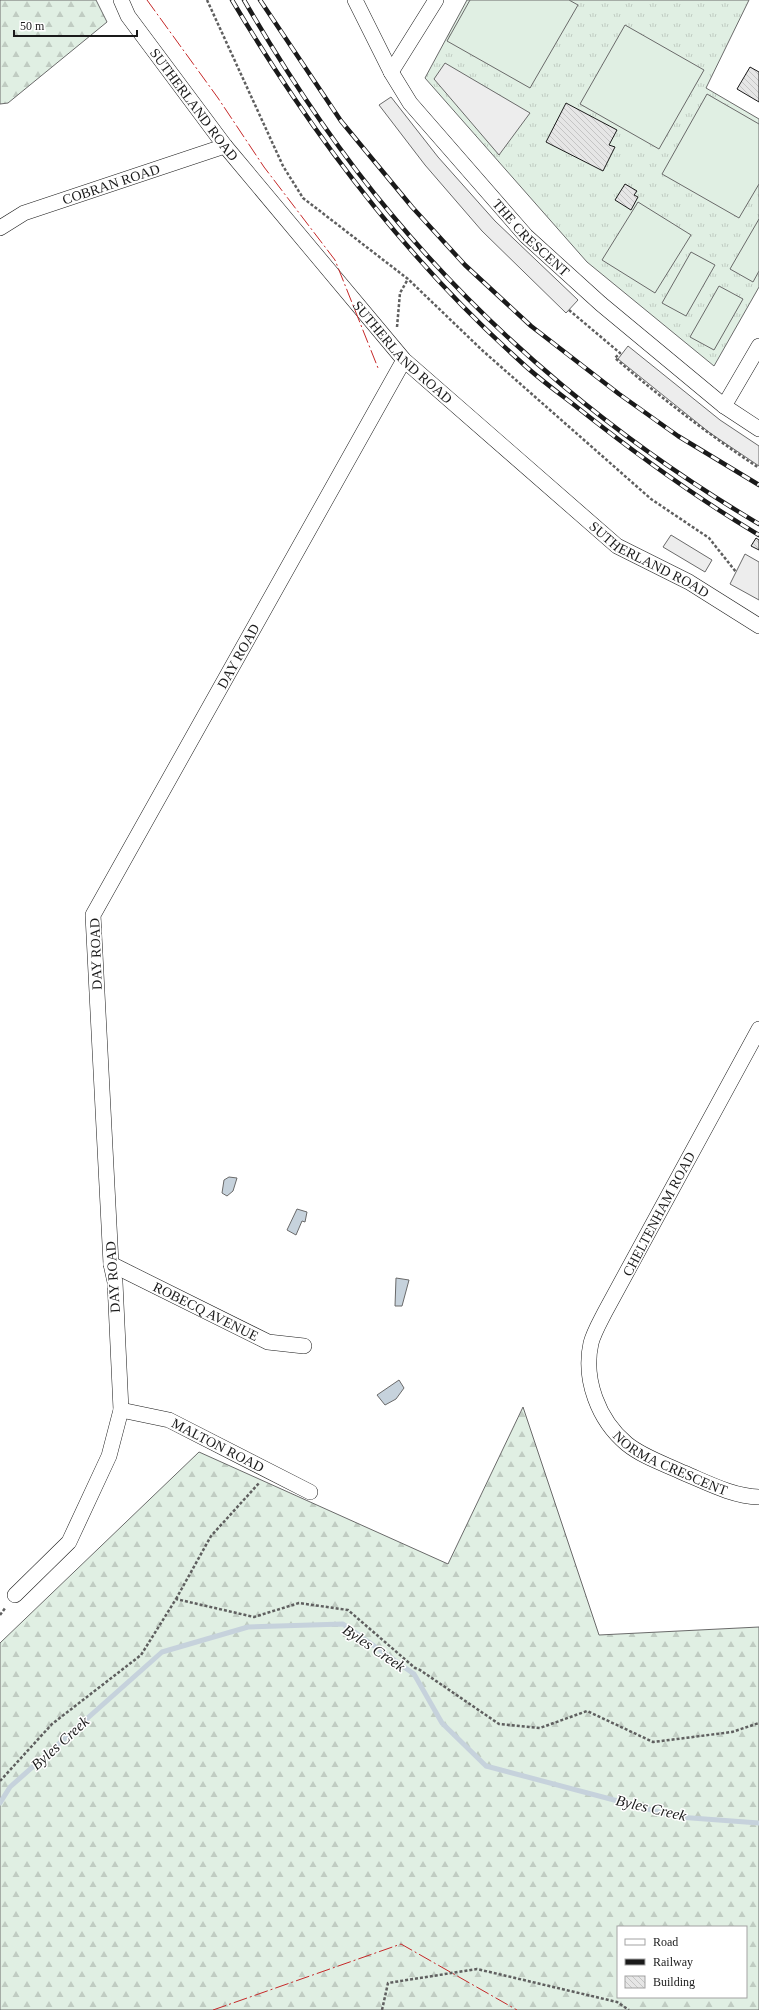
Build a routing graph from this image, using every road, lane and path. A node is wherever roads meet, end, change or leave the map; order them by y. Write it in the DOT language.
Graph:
graph roads {
  1 [pos="121,0"];
  2 [pos="207,0"];
  3 [pos="356,0"];
  4 [pos="436,0"];
  5 [pos="391,72"];
  6 [pos="225,146"];
  7 [pos="0,228"];
  8 [pos="408,279"];
  9 [pos="569,310"];
  10 [pos="397,332"];
  11 [pos="759,346"];
  12 [pos="404,360"];
  13 [pos="724,406"];
  14 [pos="759,430"];
  15 [pos="759,468"];
  16 [pos="736,572"];
  17 [pos="759,626"];
  18 [pos="759,1029"];
  19 [pos="111,1264"];
  20 [pos="304,1346"];
  21 [pos="598,1405"];
  22 [pos="121,1410"];
  23 [pos="270,1472"];
  24 [pos="310,1492"];
  25 [pos="759,1497"];
  26 [pos="15,1595"];
  27 [pos="176,1599"];
  28 [pos="759,1723"];
  29 [pos="0,1781"];
  30 [pos="382,2010"];
  31 [pos="629,2010"];
  1 -- 6 [label="street, SUTHERLAND ROAD"];
  2 -- 8 [label="path"];
  3 -- 5 [label="street, THE CRESCENT"];
  4 -- 5 [label="street"];
  5 -- 13 [label="street, THE CRESCENT"];
  6 -- 7 [label="street, COBRAN ROAD"];
  6 -- 12 [label="street, SUTHERLAND ROAD"];
  8 -- 10 [label="path"];
  8 -- 16 [label="path"];
  9 -- 15 [label="path"];
  11 -- 13 [label="street"];
  12 -- 17 [label="street, SUTHERLAND ROAD"];
  12 -- 19 [label="street, DAY ROAD"];
  13 -- 14 [label="street, THE CRESCENT"];
  18 -- 21 [label="street, CHELTENHAM ROAD"];
  19 -- 20 [label="street, ROBECQ AVENUE"];
  19 -- 22 [label="street, DAY ROAD"];
  21 -- 25 [label="street, NORMA CRESCENT"];
  22 -- 23 [label="street, MALTON ROAD"];
  22 -- 26 [label="street, DAY ROAD"];
  23 -- 24 [label="street, MALTON ROAD"];
  23 -- 27 [label="path"];
  27 -- 28 [label="path"];
  27 -- 29 [label="path"];
  30 -- 31 [label="path"];
}
